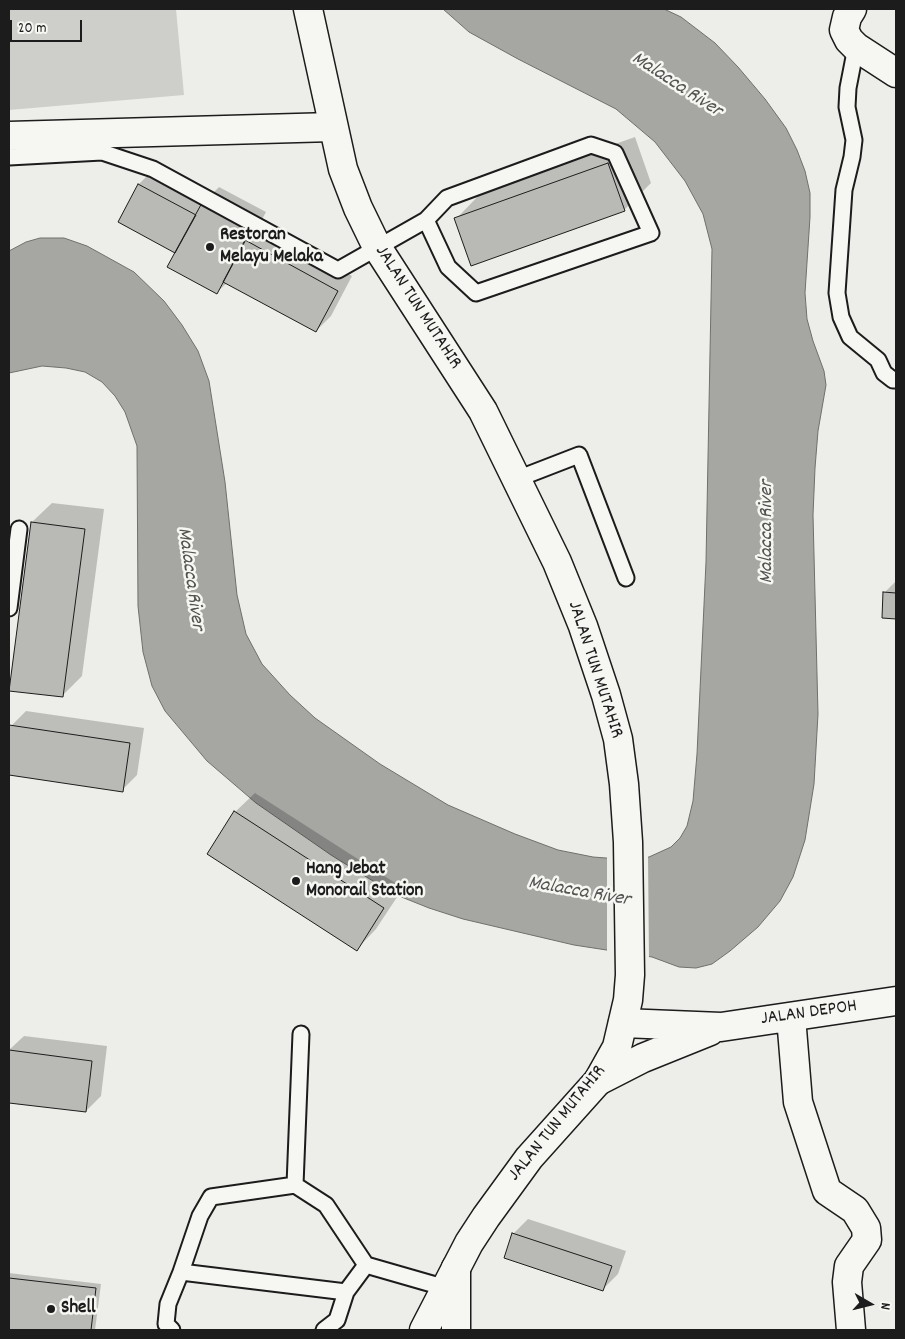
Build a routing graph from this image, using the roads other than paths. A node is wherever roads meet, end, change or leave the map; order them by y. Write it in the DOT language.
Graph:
graph roads {
  1 [pos="308,9"];
  2 [pos="852,9"];
  3 [pos="856,47"];
  4 [pos="896,73"];
  5 [pos="333,127"];
  6 [pos="9,136"];
  7 [pos="9,157"];
  8 [pos="426,220"];
  9 [pos="377,248"];
  10 [pos="896,380"];
  11 [pos="517,479"];
  12 [pos="19,529"];
  13 [pos="626,578"];
  14 [pos="9,608"];
  15 [pos="896,1001"];
  16 [pos="791,1018"];
  17 [pos="623,1023"];
  18 [pos="721,1027"];
  19 [pos="301,1034"];
  20 [pos="598,1081"];
  21 [pos="295,1186"];
  22 [pos="366,1265"];
  23 [pos="181,1272"];
  24 [pos="451,1278"];
  25 [pos="346,1292"];
  26 [pos="172,1330"];
  27 [pos="324,1330"];
  28 [pos="424,1330"];
  29 [pos="456,1330"];
  30 [pos="851,1330"];
  1 -- 5 [label="street, JALAN TUN MUTAHIR"];
  2 -- 3 [label="street"];
  3 -- 4 [label="street"];
  3 -- 10 [label="lane"];
  5 -- 6 [label="street"];
  5 -- 9 [label="street, JALAN TUN MUTAHIR"];
  7 -- 9 [label="lane"];
  8 -- 8 [label="lane"];
  8 -- 9 [label="lane"];
  9 -- 11 [label="street, JALAN TUN MUTAHIR"];
  11 -- 13 [label="lane"];
  11 -- 17 [label="street, JALAN TUN MUTAHIR"];
  12 -- 14 [label="lane"];
  15 -- 16 [label="street, JALAN DEPOH"];
  16 -- 18 [label="street, JALAN DEPOH"];
  16 -- 30 [label="street"];
  17 -- 18 [label="street, JALAN DEPOH"];
  17 -- 20 [label="street, JALAN TUN MUTAHIR"];
  18 -- 20 [label="street, JALAN DEPOH"];
  19 -- 21 [label="lane"];
  20 -- 24 [label="street, JALAN TUN MUTAHIR"];
  21 -- 22 [label="lane"];
  21 -- 23 [label="lane"];
  22 -- 24 [label="lane"];
  22 -- 25 [label="lane"];
  23 -- 25 [label="lane"];
  23 -- 26 [label="lane"];
  24 -- 28 [label="street, JALAN TUN MUTAHIR"];
  24 -- 29 [label="street"];
  25 -- 27 [label="lane"];
}
